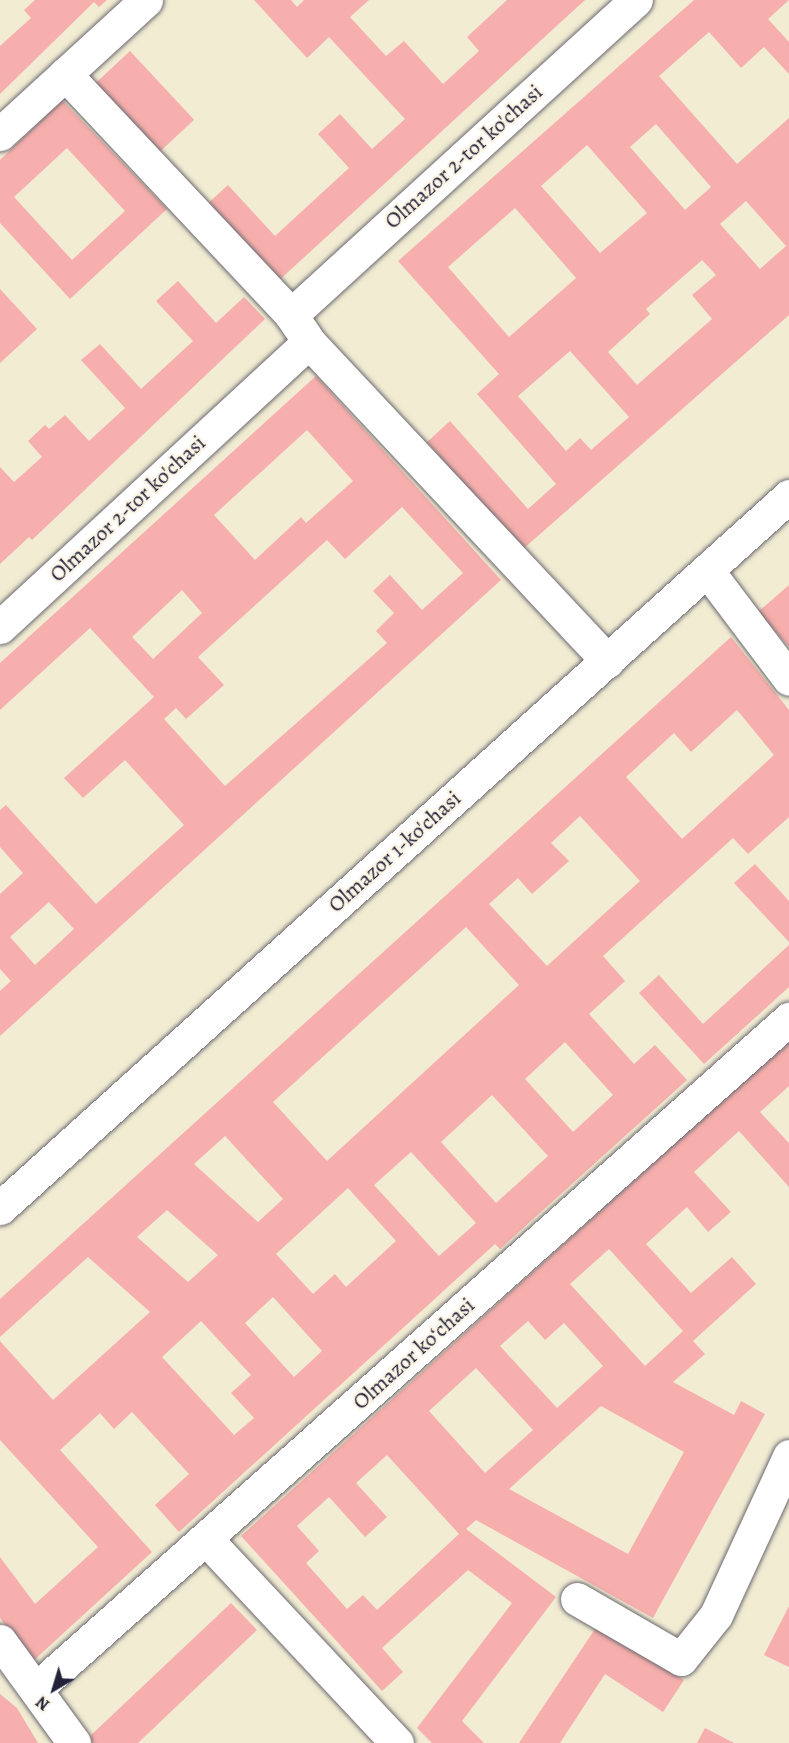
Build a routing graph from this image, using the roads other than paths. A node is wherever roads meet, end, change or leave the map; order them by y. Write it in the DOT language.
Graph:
graph roads {
  1 [pos="146,0"];
  2 [pos="636,0"];
  3 [pos="65,74"];
  4 [pos="0,134"];
  5 [pos="291,315"];
  6 [pos="309,342"];
  7 [pos="789,496"];
  8 [pos="707,570"];
  9 [pos="0,627"];
  10 [pos="607,661"];
  11 [pos="789,679"];
  12 [pos="789,1019"];
  13 [pos="0,1208"];
  14 [pos="789,1456"];
  15 [pos="207,1539"];
  16 [pos="577,1599"];
  17 [pos="0,1641"];
  18 [pos="37,1688"];
  19 [pos="74,1743"];
  20 [pos="397,1743"];
  1 -- 3 [label="street"];
  2 -- 5 [label="street, Olmazor 2-tor ko'chasi"];
  3 -- 4 [label="street"];
  3 -- 5 [label="street"];
  5 -- 6 [label="street"];
  6 -- 9 [label="street, Olmazor 2-tor ko'chasi"];
  6 -- 10 [label="street"];
  7 -- 8 [label="street, Olmazor 1-ko'chasi"];
  8 -- 10 [label="street, Olmazor 1-ko'chasi"];
  8 -- 11 [label="street"];
  10 -- 13 [label="street, Olmazor 1-ko'chasi"];
  12 -- 15 [label="street, Olmazor koʻchasi"];
  14 -- 16 [label="street"];
  15 -- 18 [label="street, Olmazor koʻchasi"];
  15 -- 20 [label="street"];
  17 -- 18 [label="street"];
  18 -- 19 [label="street"];
}
